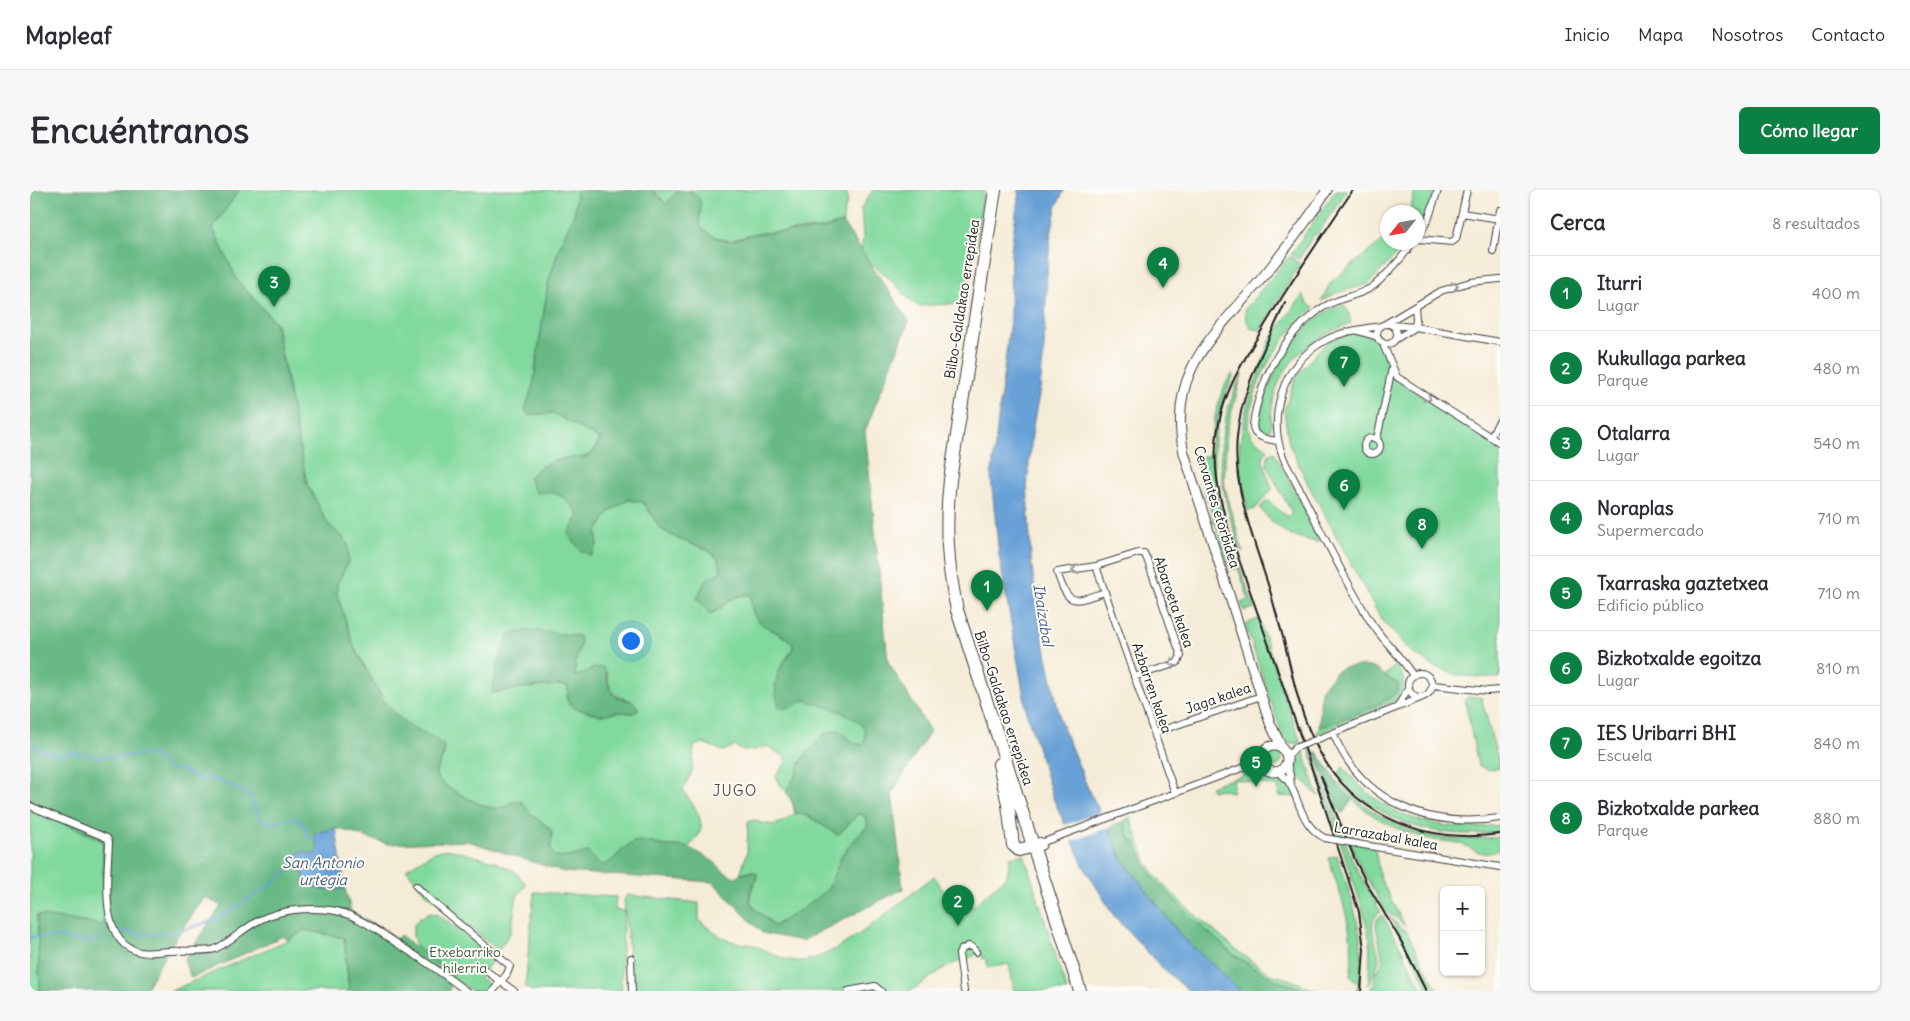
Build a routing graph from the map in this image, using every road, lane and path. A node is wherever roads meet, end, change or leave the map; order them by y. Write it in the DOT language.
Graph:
graph roads {
  1 [pos="987,190"];
  2 [pos="995,190"];
  3 [pos="1327,190"];
  4 [pos="1438,190"];
  5 [pos="1467,190"];
  6 [pos="1500,210"];
  7 [pos="1462,213"];
  8 [pos="1499,219"];
  9 [pos="1425,225"];
  10 [pos="1425,238"];
  11 [pos="1406,250"];
  12 [pos="1493,251"];
  13 [pos="1500,280"];
  14 [pos="1415,307"];
  15 [pos="1386,325"];
  16 [pos="1415,327"];
  17 [pos="1354,330"];
  18 [pos="1380,340"];
  19 [pos="1394,341"];
  20 [pos="1500,342"];
  21 [pos="1390,358"];
  22 [pos="1392,368"];
  23 [pos="1500,420"];
  24 [pos="1490,437"];
  25 [pos="1377,439"];
  26 [pos="1278,441"];
  27 [pos="1500,443"];
  28 [pos="1096,566"];
  29 [pos="1105,592"];
  30 [pos="1413,676"];
  31 [pos="1134,677"];
  32 [pos="1433,685"];
  33 [pos="1409,687"];
  34 [pos="1500,690"];
  35 [pos="1262,696"];
  36 [pos="1423,696"];
  37 [pos="1398,706"];
  38 [pos="1270,723"];
  39 [pos="1154,733"];
  40 [pos="1333,733"];
  41 [pos="1269,746"];
  42 [pos="1285,754"];
  43 [pos="1261,756"];
  44 [pos="1250,765"];
  45 [pos="1263,766"];
  46 [pos="1277,772"];
  47 [pos="1291,786"];
  48 [pos="1175,793"];
  49 [pos="30,806"];
  50 [pos="1500,818"];
  51 [pos="1034,846"];
  52 [pos="1500,865"];
  53 [pos="416,886"];
  54 [pos="976,952"];
  55 [pos="630,958"];
  56 [pos="485,970"];
  57 [pos="501,982"];
  58 [pos="466,991"];
  59 [pos="493,991"];
  60 [pos="514,991"];
  61 [pos="632,991"];
  62 [pos="848,991"];
  63 [pos="881,991"];
  64 [pos="964,991"];
  65 [pos="1072,991"];
  66 [pos="1080,991"];
  1 -- 51 [label="highway, Bilbo-Galdakao errepidea"];
  2 -- 51 [label="highway, Bilbo-Galdakao errepidea"];
  3 -- 35 [label="street, Cervantes etorbidea"];
  4 -- 9 [label="street"];
  5 -- 7 [label="street"];
  6 -- 8 [label="street"];
  7 -- 8 [label="street"];
  7 -- 10 [label="street"];
  8 -- 12 [label="street"];
  11 -- 26 [label="street"];
  14 -- 13 [label="street, one-way"];
  14 -- 15 [label="street"];
  14 -- 16 [label="street"];
  15 -- 16 [label="street"];
  15 -- 17 [label="street"];
  15 -- 18 [label="street"];
  15 -- 19 [label="street"];
  16 -- 19 [label="street"];
  16 -- 20 [label="street"];
  17 -- 18 [label="street"];
  17 -- 26 [label="street"];
  18 -- 19 [label="street"];
  18 -- 21 [label="street"];
  19 -- 21 [label="street"];
  21 -- 22 [label="street"];
  22 -- 24 [label="street, one-way"];
  22 -- 25 [label="street"];
  23 -- 24 [label="street"];
  24 -- 27 [label="street"];
  26 -- 30 [label="street"];
  28 -- 29 [label="street, Azbarren kalea"];
  28 -- 29 [label="street, one-way"];
  28 -- 31 [label="street, Abaroeta kalea, one-way"];
  29 -- 31 [label="street, Azbarren kalea"];
  30 -- 32 [label="street"];
  30 -- 33 [label="street"];
  31 -- 39 [label="street, Azbarren kalea"];
  32 -- 34 [label="street"];
  32 -- 36 [label="street"];
  33 -- 36 [label="street"];
  33 -- 37 [label="street"];
  35 -- 38 [label="street, Cervantes etorbidea"];
  35 -- 39 [label="street, Jaga kalea"];
  36 -- 37 [label="street"];
  37 -- 40 [label="street"];
  38 -- 41 [label="street, Cervantes etorbidea"];
  38 -- 42 [label="street, Cervantes etorbidea"];
  39 -- 48 [label="street, Azbarren kalea"];
  40 -- 42 [label="street, bridge"];
  40 -- 50 [label="street"];
  41 -- 42 [label="street"];
  41 -- 43 [label="street"];
  42 -- 46 [label="street"];
  42 -- 47 [label="street, Cervantes etorbidea"];
  43 -- 44 [label="street"];
  43 -- 45 [label="street"];
  44 -- 45 [label="street"];
  44 -- 48 [label="street"];
  45 -- 46 [label="street"];
  46 -- 47 [label="street"];
  47 -- 52 [label="street, Larrazabal kalea, bridge"];
  48 -- 51 [label="street"];
  49 -- 58 [label="street"];
  51 -- 65 [label="highway, Bilbo-Galdakao errepidea"];
  51 -- 66 [label="highway, Bilbo-Galdakao errepidea"];
  53 -- 57 [label="street"];
  54 -- 64 [label="street"];
  55 -- 61 [label="street"];
  56 -- 57 [label="street"];
  57 -- 59 [label="street"];
  57 -- 60 [label="street"];
  62 -- 63 [label="street"];
}
